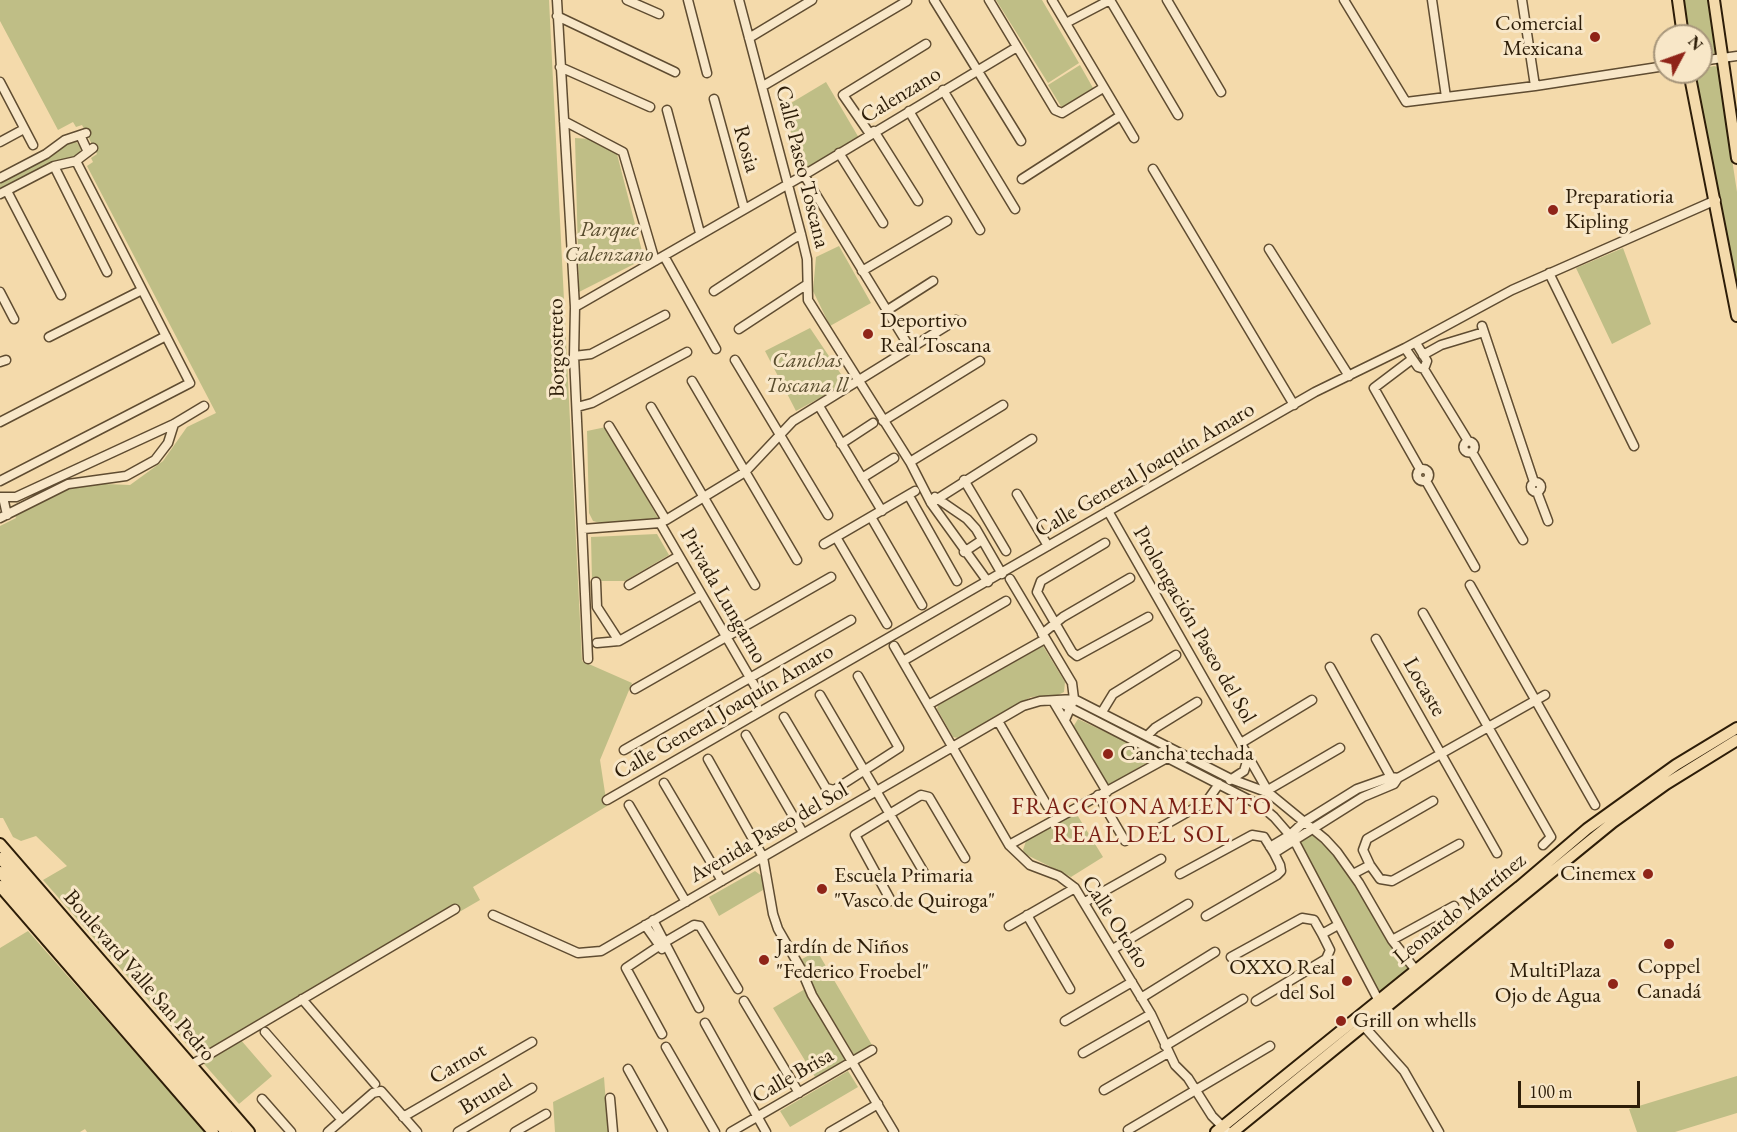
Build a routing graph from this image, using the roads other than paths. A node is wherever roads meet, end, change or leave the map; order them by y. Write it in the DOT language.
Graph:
graph roads {
  1 [pos="556,0"];
  2 [pos="627,0"];
  3 [pos="688,0"];
  4 [pos="740,0"];
  5 [pos="812,0"];
  6 [pos="934,0"];
  7 [pos="989,0"];
  8 [pos="1052,0"];
  9 [pos="1110,0"];
  10 [pos="1167,0"];
  11 [pos="1344,0"];
  12 [pos="1432,0"];
  13 [pos="1522,0"];
  14 [pos="1678,0"];
  15 [pos="1714,0"];
  16 [pos="907,1"];
  17 [pos="659,14"];
  18 [pos="557,16"];
  19 [pos="1066,23"];
  20 [pos="1681,24"];
  21 [pos="749,38"];
  22 [pos="926,44"];
  23 [pos="1017,47"];
  24 [pos="1737,56"];
  25 [pos="1722,58"];
  26 [pos="1713,59"];
  27 [pos="560,67"];
  28 [pos="1653,68"];
  29 [pos="978,70"];
  30 [pos="675,72"];
  31 [pos="707,73"];
  32 [pos="0,82"];
  33 [pos="1692,84"];
  34 [pos="763,86"];
  35 [pos="1535,86"];
  36 [pos="1103,88"];
  37 [pos="943,90"];
  38 [pos="1221,92"];
  39 [pos="1446,97"];
  40 [pos="714,99"];
  41 [pos="650,106"];
  42 [pos="667,110"];
  43 [pos="909,111"];
  44 [pos="1178,115"];
  45 [pos="1120,116"];
  46 [pos="564,122"];
  47 [pos="24,129"];
  48 [pos="872,133"];
  49 [pos="1134,138"];
  50 [pos="1021,141"];
  51 [pos="0,142"];
  52 [pos="33,145"];
  53 [pos="839,153"];
  54 [pos="1737,158"];
  55 [pos="76,161"];
  56 [pos="54,166"];
  57 [pos="1153,169"];
  58 [pos="804,175"];
  59 [pos="0,178"];
  60 [pos="1022,179"];
  61 [pos="788,183"];
  62 [pos="3,193"];
  63 [pos="1716,200"];
  64 [pos="918,201"];
  65 [pos="744,208"];
  66 [pos="1015,209"];
  67 [pos="947,221"];
  68 [pos="883,223"];
  69 [pos="980,230"];
  70 [pos="700,234"];
  71 [pos="801,234"];
  72 [pos="1269,249"];
  73 [pos="664,256"];
  74 [pos="655,261"];
  75 [pos="107,272"];
  76 [pos="862,272"];
  77 [pos="1549,273"];
  78 [pos="933,281"];
  79 [pos="806,285"];
  80 [pos="142,290"];
  81 [pos="714,291"];
  82 [pos="0,292"];
  83 [pos="61,296"];
  84 [pos="575,307"];
  85 [pos="886,311"];
  86 [pos="665,315"];
  87 [pos="1737,316"];
  88 [pos="14,319"];
  89 [pos="956,320"];
  90 [pos="739,329"];
  91 [pos="166,336"];
  92 [pos="49,337"];
  93 [pos="1416,343"];
  94 [pos="910,348"];
  95 [pos="1405,348"];
  96 [pos="716,349"];
  97 [pos="687,352"];
  98 [pos="1423,355"];
  99 [pos="574,356"];
  100 [pos="735,360"];
  101 [pos="1411,360"];
  102 [pos="980,361"];
  103 [pos="1424,369"];
  104 [pos="1349,376"];
  105 [pos="692,381"];
  106 [pos="858,382"];
  107 [pos="1003,405"];
  108 [pos="1294,405"];
  109 [pos="204,406"];
  110 [pos="819,406"];
  111 [pos="577,407"];
  112 [pos="651,407"];
  113 [pos="883,421"];
  114 [pos="0,422"];
  115 [pos="873,423"];
  116 [pos="174,424"];
  117 [pos="609,426"];
  118 [pos="780,435"];
  119 [pos="1032,439"];
  120 [pos="841,444"];
  121 [pos="1634,446"];
  122 [pos="894,458"];
  123 [pos="910,462"];
  124 [pos="92,463"];
  125 [pos="745,472"];
  126 [pos="862,478"];
  127 [pos="93,479"];
  128 [pos="964,480"];
  129 [pos="0,481"];
  130 [pos="704,495"];
  131 [pos="1017,495"];
  132 [pos="1,497"];
  133 [pos="934,501"];
  134 [pos="1108,511"];
  135 [pos="882,512"];
  136 [pos="828,515"];
  137 [pos="4,516"];
  138 [pos="871,517"];
  139 [pos="663,521"];
  140 [pos="1548,521"];
  141 [pos="583,529"];
  142 [pos="836,537"];
  143 [pos="982,540"];
  144 [pos="1523,540"];
  145 [pos="1105,543"];
  146 [pos="824,544"];
  147 [pos="1048,546"];
  148 [pos="1006,551"];
  149 [pos="964,552"];
  150 [pos="679,556"];
  151 [pos="797,560"];
  152 [pos="1475,567"];
  153 [pos="831,577"];
  154 [pos="1006,577"];
  155 [pos="1130,578"];
  156 [pos="957,581"];
  157 [pos="596,582"];
  158 [pos="988,582"];
  159 [pos="628,585"];
  160 [pos="755,585"];
  161 [pos="1470,585"];
  162 [pos="701,595"];
  163 [pos="1005,601"];
  164 [pos="922,605"];
  165 [pos="1424,613"];
  166 [pos="1148,617"];
  167 [pos="851,620"];
  168 [pos="1055,621"];
  169 [pos="887,624"];
  170 [pos="1042,633"];
  171 [pos="724,637"];
  172 [pos="1376,639"];
  173 [pos="619,641"];
  174 [pos="597,643"];
  175 [pos="894,646"];
  176 [pos="1176,655"];
  177 [pos="588,659"];
  178 [pos="903,661"];
  179 [pos="1330,667"];
  180 [pos="858,676"];
  181 [pos="750,678"];
  182 [pos="756,688"];
  183 [pos="635,689"];
  184 [pos="820,695"];
  185 [pos="1545,695"];
  186 [pos="1074,699"];
  187 [pos="1312,700"];
  188 [pos="1535,700"];
  189 [pos="1056,701"];
  190 [pos="1197,702"];
  191 [pos="928,705"];
  192 [pos="1070,709"];
  193 [pos="1102,712"];
  194 [pos="784,717"];
  195 [pos="1065,720"];
  196 [pos="998,722"];
  197 [pos="1489,726"];
  198 [pos="1737,728"];
  199 [pos="746,735"];
  200 [pos="1148,736"];
  201 [pos="1737,740"];
  202 [pos="1240,742"];
  203 [pos="953,748"];
  204 [pos="1340,748"];
  205 [pos="624,750"];
  206 [pos="1441,753"];
  207 [pos="1249,755"];
  208 [pos="1167,758"];
  209 [pos="708,759"];
  210 [pos="865,771"];
  211 [pos="1665,773"];
  212 [pos="1231,779"];
  213 [pos="1394,780"];
  214 [pos="664,783"];
  215 [pos="1222,786"];
  216 [pos="1642,789"];
  217 [pos="1658,790"];
  218 [pos="1268,791"];
  219 [pos="877,792"];
  220 [pos="1103,794"];
  221 [pos="607,800"];
  222 [pos="1433,801"];
  223 [pos="629,805"];
  224 [pos="1595,805"];
  225 [pos="1048,807"];
  226 [pos="889,813"];
  227 [pos="1308,824"];
  228 [pos="1156,830"];
  229 [pos="803,833"];
  230 [pos="1292,838"];
  231 [pos="1125,841"];
  232 [pos="0,844"];
  233 [pos="1459,844"];
  234 [pos="1009,845"];
  235 [pos="1543,845"];
  236 [pos="1272,850"];
  237 [pos="1497,853"];
  238 [pos="763,856"];
  239 [pos="0,858"];
  240 [pos="965,858"];
  241 [pos="1161,859"];
  242 [pos="1370,865"];
  243 [pos="0,872"];
  244 [pos="1180,874"];
  245 [pos="1353,874"];
  246 [pos="926,876"];
  247 [pos="722,881"];
  248 [pos="0,886"];
  249 [pos="1075,888"];
  250 [pos="1522,890"];
  251 [pos="891,901"];
  252 [pos="686,902"];
  253 [pos="1085,902"];
  254 [pos="1188,904"];
  255 [pos="454,909"];
  256 [pos="493,915"];
  257 [pos="1027,915"];
  258 [pos="1206,916"];
  259 [pos="1453,919"];
  260 [pos="649,922"];
  261 [pos="1338,925"];
  262 [pos="1009,926"];
  263 [pos="1322,934"];
  264 [pos="1392,940"];
  265 [pos="661,944"];
  266 [pos="1113,949"];
  267 [pos="1215,952"];
  268 [pos="1231,957"];
  269 [pos="1419,975"];
  270 [pos="111,980"];
  271 [pos="1132,982"];
  272 [pos="738,989"];
  273 [pos="1070,989"];
  274 [pos="1141,998"];
  275 [pos="302,999"];
  276 [pos="1243,999"];
  277 [pos="744,1000"];
  278 [pos="1256,1000"];
  279 [pos="1381,1006"];
  280 [pos="699,1008"];
  281 [pos="1151,1014"];
  282 [pos="1356,1018"];
  283 [pos="1065,1021"];
  284 [pos="705,1023"];
  285 [pos="1365,1027"];
  286 [pos="265,1032"];
  287 [pos="662,1034"];
  288 [pos="532,1042"];
  289 [pos="1270,1046"];
  290 [pos="666,1047"];
  291 [pos="872,1050"];
  292 [pos="1167,1050"];
  293 [pos="1083,1053"];
  294 [pos="853,1062"];
  295 [pos="628,1070"];
  296 [pos="179,1072"];
  297 [pos="378,1088"];
  298 [pos="532,1088"];
  299 [pos="1104,1089"];
  300 [pos="1196,1091"];
  301 [pos="799,1094"];
  302 [pos="610,1098"];
  303 [pos="262,1099"];
  304 [pos="878,1104"];
  305 [pos="546,1114"];
  306 [pos="403,1117"];
  307 [pos="758,1117"];
  308 [pos="342,1120"];
  309 [pos="1128,1130"];
  310 [pos="1223,1131"];
  311 [pos="213,1132"];
  312 [pos="226,1132"];
  313 [pos="238,1132"];
  314 [pos="249,1132"];
  315 [pos="291,1132"];
  316 [pos="328,1132"];
  317 [pos="417,1132"];
  318 [pos="458,1132"];
  319 [pos="515,1132"];
  320 [pos="613,1132"];
  321 [pos="663,1132"];
  322 [pos="715,1132"];
  323 [pos="731,1132"];
  324 [pos="766,1132"];
  325 [pos="831,1132"];
  326 [pos="894,1132"];
  327 [pos="1438,1132"];
  1 -- 18 [label="street, Borgostreto"];
  2 -- 17 [label="street"];
  3 -- 31 [label="street"];
  4 -- 21 [label="street, Calle Paseo Toscana"];
  5 -- 21 [label="street"];
  6 -- 29 [label="street"];
  7 -- 23 [label="street"];
  8 -- 19 [label="street"];
  9 -- 19 [label="street"];
  9 -- 44 [label="street"];
  10 -- 38 [label="street"];
  11 -- 39 [label="street"];
  12 -- 39 [label="street"];
  13 -- 35 [label="street"];
  14 -- 20 [label="main road"];
  15 -- 25 [label="main road"];
  16 -- 34 [label="street"];
  18 -- 27 [label="street, Borgostreto"];
  18 -- 30 [label="street"];
  19 -- 36 [label="street"];
  21 -- 34 [label="street, Calle Paseo Toscana"];
  22 -- 48 [label="street"];
  23 -- 29 [label="street, Calenzano"];
  23 -- 36 [label="street"];
  24 -- 25 [label="street"];
  25 -- 26 [label="street"];
  25 -- 54 [label="main road"];
  27 -- 41 [label="street"];
  27 -- 46 [label="street, Borgostreto"];
  28 -- 35 [label="street"];
  29 -- 37 [label="street, Calenzano"];
  29 -- 50 [label="street"];
  32 -- 47 [label="street"];
  33 -- 63 [label="main road"];
  34 -- 61 [label="street, Calle Paseo Toscana"];
  35 -- 39 [label="street"];
  36 -- 45 [label="street"];
  37 -- 43 [label="street, Calenzano"];
  37 -- 66 [label="street"];
  40 -- 65 [label="street, Rosia"];
  42 -- 70 [label="street"];
  43 -- 48 [label="street, Calenzano"];
  43 -- 69 [label="street"];
  45 -- 49 [label="street"];
  45 -- 60 [label="street"];
  46 -- 74 [label="street"];
  46 -- 84 [label="street, Borgostreto"];
  47 -- 51 [label="street"];
  47 -- 52 [label="street"];
  48 -- 53 [label="street, Calenzano"];
  48 -- 64 [label="street"];
  53 -- 58 [label="street, Calenzano"];
  53 -- 68 [label="street"];
  55 -- 56 [label="street"];
  55 -- 59 [label="street"];
  55 -- 80 [label="street"];
  56 -- 62 [label="street"];
  56 -- 75 [label="street"];
  57 -- 108 [label="street"];
  58 -- 61 [label="street, Calenzano"];
  58 -- 76 [label="street"];
  61 -- 65 [label="street, Calenzano"];
  61 -- 71 [label="street, Calle Paseo Toscana"];
  62 -- 83 [label="street"];
  63 -- 77 [label="street, Calle General Joaquín Amaro"];
  63 -- 87 [label="main road"];
  65 -- 70 [label="street, Calenzano"];
  67 -- 76 [label="street"];
  70 -- 73 [label="street, Calenzano"];
  71 -- 79 [label="street, Calle Paseo Toscana"];
  71 -- 81 [label="street"];
  72 -- 104 [label="street"];
  73 -- 74 [label="street, Calenzano"];
  73 -- 96 [label="street"];
  74 -- 84 [label="street, Calenzano"];
  76 -- 85 [label="street"];
  77 -- 93 [label="street, Calle General Joaquín Amaro"];
  77 -- 121 [label="street"];
  78 -- 85 [label="street"];
  79 -- 90 [label="street"];
  79 -- 106 [label="street, Calle Paseo Toscana"];
  80 -- 91 [label="street"];
  80 -- 92 [label="street"];
  82 -- 88 [label="street"];
  84 -- 99 [label="street, Borgostreto"];
  85 -- 94 [label="street"];
  86 -- 99 [label="street"];
  89 -- 94 [label="street"];
  91 -- 114 [label="street"];
  91 -- 129 [label="street"];
  93 -- 95 [label="street, Calle General Joaquín Amaro"];
  93 -- 98 [label="street"];
  94 -- 106 [label="street"];
  95 -- 101 [label="street"];
  95 -- 104 [label="street, Calle General Joaquín Amaro"];
  97 -- 111 [label="street"];
  98 -- 103 [label="street"];
  98 -- 140 [label="street"];
  99 -- 111 [label="street, Borgostreto"];
  100 -- 118 [label="street"];
  101 -- 103 [label="street"];
  101 -- 152 [label="street"];
  102 -- 113 [label="street"];
  103 -- 144 [label="street"];
  104 -- 108 [label="street, Calle General Joaquín Amaro"];
  105 -- 125 [label="street"];
  106 -- 110 [label="street"];
  106 -- 113 [label="street, Calle Paseo Toscana"];
  107 -- 123 [label="street"];
  108 -- 134 [label="street, Calle General Joaquín Amaro"];
  109 -- 116 [label="street"];
  110 -- 118 [label="street"];
  110 -- 120 [label="street"];
  111 -- 141 [label="street, Borgostreto"];
  112 -- 130 [label="street"];
  113 -- 123 [label="street, Calle Paseo Toscana"];
  115 -- 120 [label="street"];
  116 -- 124 [label="street"];
  116 -- 127 [label="street"];
  117 -- 139 [label="street, Privada Lungarno"];
  118 -- 125 [label="street"];
  118 -- 136 [label="street"];
  119 -- 128 [label="street"];
  120 -- 126 [label="street"];
  122 -- 126 [label="street"];
  123 -- 133 [label="street, Calle Paseo Toscana"];
  124 -- 127 [label="street"];
  124 -- 132 [label="street"];
  125 -- 130 [label="street"];
  125 -- 151 [label="street"];
  126 -- 135 [label="street"];
  127 -- 137 [label="street"];
  128 -- 133 [label="street"];
  128 -- 148 [label="street"];
  130 -- 139 [label="street"];
  130 -- 160 [label="street"];
  131 -- 147 [label="street"];
  132 -- 137 [label="street"];
  133 -- 143 [label="street"];
  133 -- 149 [label="street, Calle Paseo Toscana"];
  134 -- 147 [label="street, Calle General Joaquín Amaro"];
  134 -- 202 [label="street, Prolongación Paseo del Sol"];
  135 -- 138 [label="street"];
  135 -- 156 [label="street"];
  138 -- 142 [label="street"];
  138 -- 164 [label="street"];
  139 -- 141 [label="street"];
  139 -- 150 [label="street, Privada Lungarno"];
  141 -- 177 [label="street, Borgostreto"];
  142 -- 146 [label="street"];
  142 -- 169 [label="street"];
  143 -- 149 [label="street"];
  143 -- 154 [label="street"];
  145 -- 168 [label="street"];
  147 -- 154 [label="street, Calle General Joaquín Amaro"];
  149 -- 158 [label="street, Calle Paseo Toscana"];
  150 -- 159 [label="street"];
  150 -- 162 [label="street, Privada Lungarno"];
  153 -- 171 [label="street"];
  154 -- 158 [label="street, Calle General Joaquín Amaro"];
  154 -- 170 [label="street"];
  155 -- 168 [label="street"];
  157 -- 173 [label="street"];
  158 -- 221 [label="street, Calle General Joaquín Amaro"];
  161 -- 188 [label="street"];
  162 -- 171 [label="street, Privada Lungarno"];
  162 -- 173 [label="street"];
  163 -- 178 [label="street"];
  165 -- 197 [label="street"];
  166 -- 168 [label="street"];
  167 -- 181 [label="street"];
  168 -- 170 [label="street"];
  170 -- 186 [label="street"];
  170 -- 191 [label="street"];
  171 -- 181 [label="street, Privada Lungarno"];
  171 -- 183 [label="street"];
  172 -- 206 [label="street, Locaste"];
  173 -- 174 [label="street"];
  175 -- 178 [label="street, Calle Otoño"];
  176 -- 193 [label="street"];
  178 -- 191 [label="street, Calle Otoño"];
  179 -- 213 [label="street"];
  180 -- 210 [label="street"];
  181 -- 182 [label="street, Privada Lungarno"];
  181 -- 205 [label="street"];
  184 -- 210 [label="street"];
  185 -- 188 [label="street"];
  186 -- 189 [label="street, Avenida Paseo del Sol"];
  186 -- 192 [label="street"];
  186 -- 193 [label="street"];
  187 -- 202 [label="street"];
  188 -- 197 [label="street"];
  188 -- 224 [label="street"];
  189 -- 192 [label="street"];
  189 -- 195 [label="street"];
  189 -- 196 [label="street, Avenida Paseo del Sol"];
  190 -- 200 [label="street"];
  191 -- 203 [label="street, Calle Otoño"];
  192 -- 195 [label="street"];
  192 -- 208 [label="street"];
  193 -- 200 [label="street"];
  194 -- 210 [label="street"];
  195 -- 220 [label="street"];
  196 -- 203 [label="street, Avenida Paseo del Sol"];
  196 -- 225 [label="street"];
  197 -- 206 [label="street"];
  197 -- 235 [label="street"];
  198 -- 211 [label="main road, Leonardo Martínez"];
  199 -- 229 [label="street"];
  200 -- 212 [label="street"];
  201 -- 217 [label="main road, Leonardo Martínez"];
  202 -- 207 [label="street, Prolongación Paseo del Sol"];
  203 -- 219 [label="street, Avenida Paseo del Sol"];
  203 -- 234 [label="street, Calle Otoño"];
  204 -- 218 [label="street"];
  206 -- 213 [label="street"];
  206 -- 237 [label="street, Locaste"];
  207 -- 212 [label="street, Prolongación Paseo del Sol"];
  207 -- 218 [label="street, Prolongación Paseo del Sol"];
  208 -- 215 [label="street"];
  208 -- 220 [label="street"];
  209 -- 238 [label="street"];
  210 -- 219 [label="street"];
  211 -- 216 [label="main road, Leonardo Martínez"];
  211 -- 217 [label="main road"];
  212 -- 215 [label="street, Prolongación Paseo del Sol"];
  212 -- 218 [label="street"];
  213 -- 227 [label="street"];
  214 -- 247 [label="street"];
  215 -- 228 [label="street, Prolongación Paseo del Sol"];
  215 -- 230 [label="street"];
  216 -- 217 [label="main road"];
  216 -- 250 [label="main road, Leonardo Martínez"];
  217 -- 250 [label="main road, Leonardo Martínez"];
  218 -- 227 [label="street"];
  219 -- 226 [label="street"];
  219 -- 229 [label="street, Avenida Paseo del Sol"];
  220 -- 231 [label="street"];
  220 -- 234 [label="street"];
  222 -- 242 [label="street"];
  223 -- 252 [label="street"];
  226 -- 240 [label="street"];
  226 -- 246 [label="street"];
  226 -- 251 [label="street"];
  227 -- 230 [label="street"];
  227 -- 245 [label="street"];
  229 -- 238 [label="street, Avenida Paseo del Sol"];
  230 -- 236 [label="street"];
  230 -- 261 [label="street"];
  232 -- 270 [label="main road, Boulevard Valle San Pedro"];
  233 -- 242 [label="street"];
  234 -- 249 [label="street, Calle Otoño"];
  236 -- 244 [label="street"];
  236 -- 258 [label="street"];
  238 -- 247 [label="street, Avenida Paseo del Sol"];
  238 -- 294 [label="street"];
  239 -- 270 [label="main road, Boulevard Valle San Pedro"];
  241 -- 253 [label="street"];
  242 -- 245 [label="street"];
  243 -- 296 [label="main road, Boulevard Valle San Pedro"];
  245 -- 264 [label="street"];
  247 -- 252 [label="street, Avenida Paseo del Sol"];
  248 -- 296 [label="main road, Boulevard Valle San Pedro"];
  249 -- 253 [label="street, Calle Otoño"];
  249 -- 257 [label="street"];
  250 -- 269 [label="main road, Leonardo Martínez"];
  252 -- 260 [label="street, Avenida Paseo del Sol"];
  253 -- 266 [label="street, Calle Otoño"];
  254 -- 266 [label="street"];
  255 -- 275 [label="street"];
  256 -- 260 [label="street, Avenida Paseo del Sol"];
  257 -- 262 [label="street"];
  257 -- 273 [label="street"];
  259 -- 264 [label="street"];
  260 -- 265 [label="street"];
  261 -- 263 [label="street"];
  261 -- 279 [label="street"];
  263 -- 268 [label="street"];
  263 -- 278 [label="street"];
  264 -- 269 [label="street"];
  265 -- 272 [label="street"];
  265 -- 280 [label="street"];
  265 -- 287 [label="street"];
  266 -- 271 [label="street, Calle Otoño"];
  267 -- 274 [label="street"];
  269 -- 279 [label="main road, Leonardo Martínez"];
  270 -- 296 [label="main road, Boulevard Valle San Pedro"];
  271 -- 274 [label="street, Calle Otoño"];
  271 -- 283 [label="street"];
  274 -- 281 [label="street, Calle Otoño"];
  275 -- 296 [label="street"];
  275 -- 297 [label="street"];
  276 -- 292 [label="street"];
  277 -- 301 [label="street"];
  279 -- 282 [label="main road, Leonardo Martínez"];
  279 -- 285 [label="main road, Leonardo Martínez"];
  281 -- 292 [label="street, Calle Otoño"];
  281 -- 293 [label="street"];
  282 -- 285 [label="street"];
  282 -- 310 [label="main road, Leonardo Martínez"];
  284 -- 307 [label="street"];
  285 -- 310 [label="main road, Leonardo Martínez"];
  285 -- 327 [label="street"];
  286 -- 308 [label="street"];
  288 -- 306 [label="street, Carnot"];
  289 -- 300 [label="street"];
  290 -- 322 [label="street"];
  291 -- 294 [label="street, Calle Brisa"];
  292 -- 299 [label="street"];
  292 -- 300 [label="street, Calle Otoño"];
  294 -- 301 [label="street, Calle Brisa"];
  294 -- 304 [label="street"];
  295 -- 321 [label="street"];
  296 -- 311 [label="main road, Boulevard Valle San Pedro"];
  296 -- 312 [label="main road, Boulevard Valle San Pedro"];
  296 -- 313 [label="main road, Boulevard Valle San Pedro"];
  296 -- 314 [label="main road, Boulevard Valle San Pedro"];
  297 -- 306 [label="street"];
  297 -- 308 [label="street"];
  298 -- 318 [label="street, Brunel"];
  300 -- 309 [label="street"];
  300 -- 310 [label="street, Calle Otoño"];
  301 -- 307 [label="street, Calle Brisa"];
  302 -- 320 [label="street"];
  303 -- 315 [label="street"];
  304 -- 325 [label="street"];
  304 -- 326 [label="street"];
  305 -- 319 [label="street"];
  306 -- 317 [label="street"];
  307 -- 323 [label="street, Calle Brisa"];
  307 -- 324 [label="street"];
  308 -- 316 [label="street"];
}
